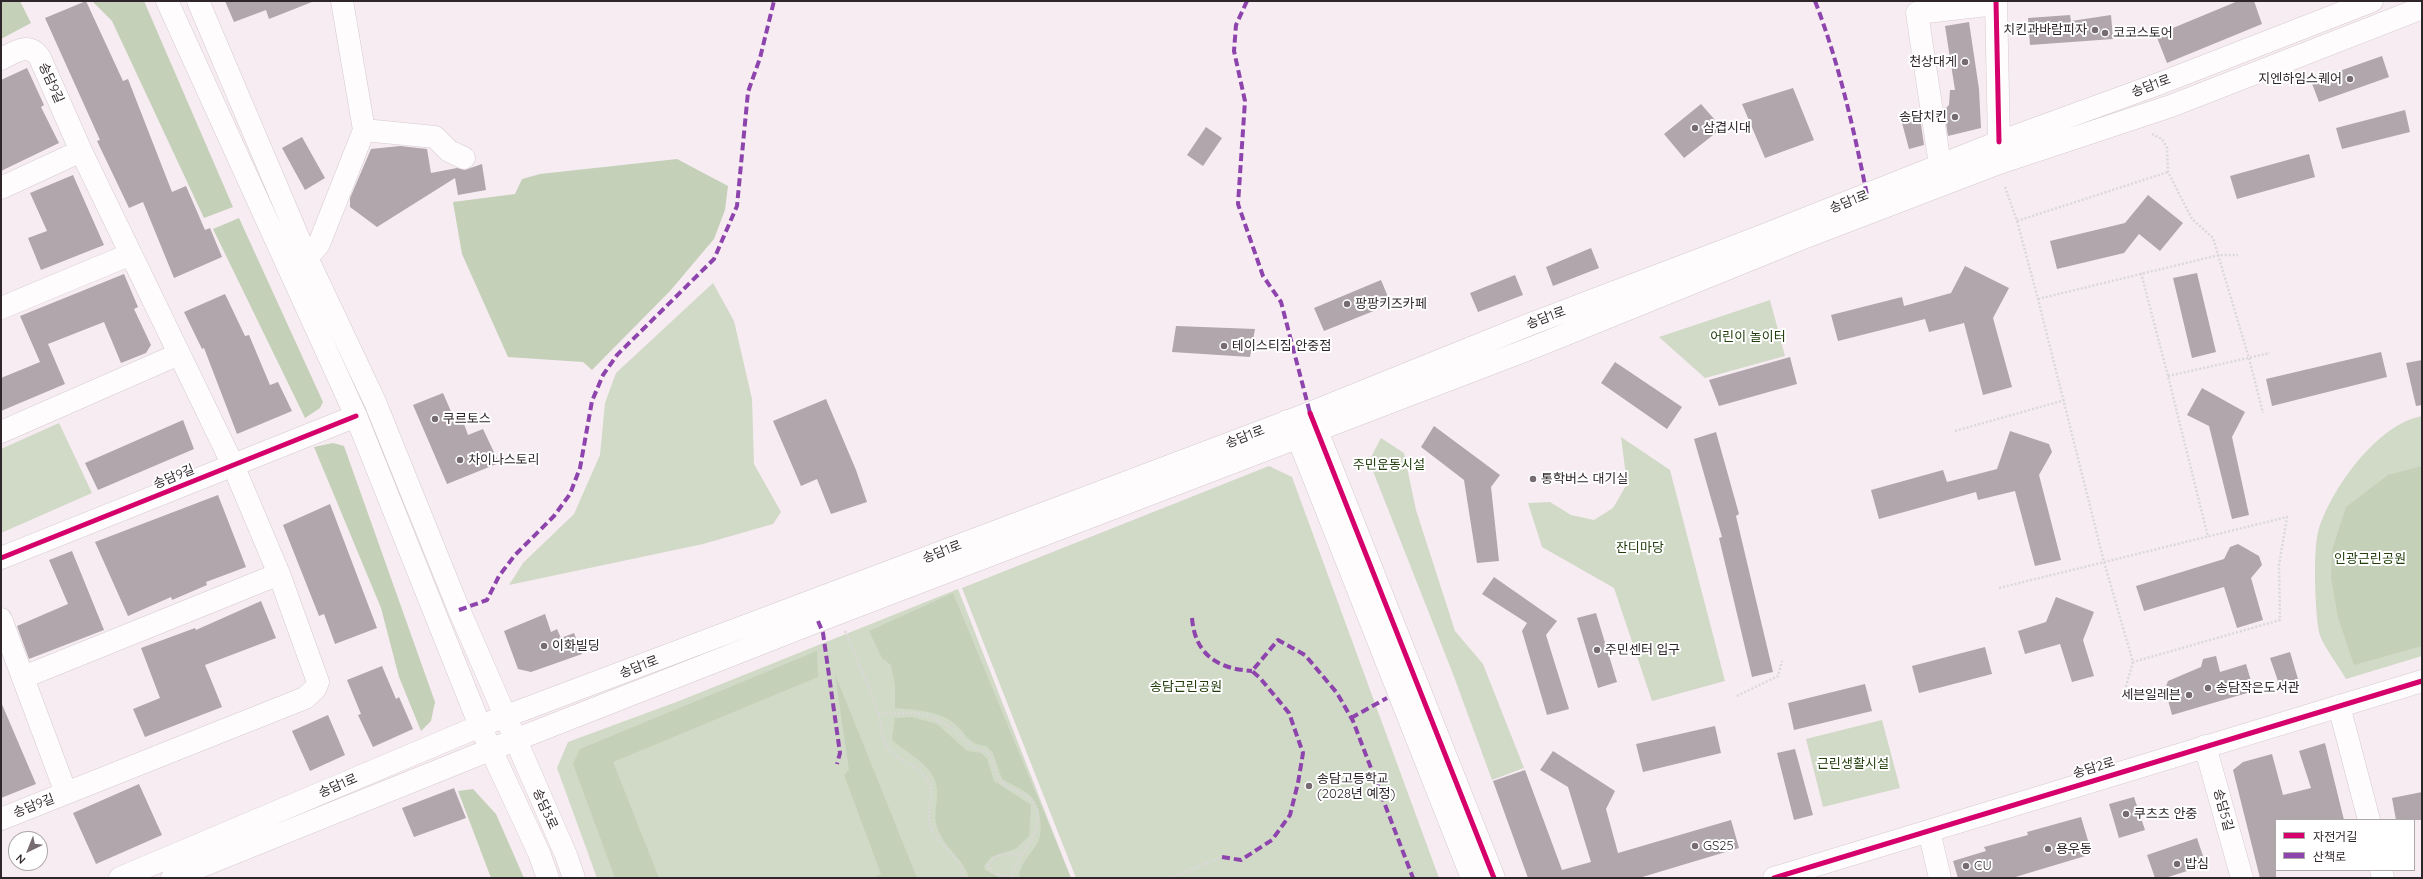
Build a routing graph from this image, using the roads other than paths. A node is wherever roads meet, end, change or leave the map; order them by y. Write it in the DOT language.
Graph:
graph roads {
  1 [pos="167,1"];
  2 [pos="198,1"];
  3 [pos="342,1"];
  4 [pos="2372,1"];
  5 [pos="1996,3"];
  6 [pos="2422,8"];
  7 [pos="1,60"];
  8 [pos="364,130"];
  9 [pos="1999,142"];
  10 [pos="81,151"];
  11 [pos="464,158"];
  12 [pos="1940,166"];
  13 [pos="1,188"];
  14 [pos="131,254"];
  15 [pos="297,262"];
  16 [pos="1,308"];
  17 [pos="179,354"];
  18 [pos="356,416"];
  19 [pos="1303,426"];
  20 [pos="1,432"];
  21 [pos="233,465"];
  22 [pos="1,558"];
  23 [pos="279,574"];
  24 [pos="1,619"];
  25 [pos="24,677"];
  26 [pos="2422,681"];
  27 [pos="2339,706"];
  28 [pos="505,718"];
  29 [pos="480,726"];
  30 [pos="515,741"];
  31 [pos="2205,746"];
  32 [pos="492,749"];
  33 [pos="66,793"];
  34 [pos="1,819"];
  35 [pos="2369,819"];
  36 [pos="1929,831"];
  37 [pos="2236,877"];
  38 [pos="120,878"];
  39 [pos="172,878"];
  40 [pos="548,878"];
  41 [pos="574,878"];
  42 [pos="1472,878"];
  43 [pos="1494,878"];
  44 [pos="1774,878"];
  45 [pos="1940,878"];
  1 -- 15 [label="main road"];
  2 -- 15 [label="main road"];
  3 -- 8 [label="main road"];
  4 -- 9 [label="main road, 송담1로"];
  5 -- 9 [label="main road"];
  5 -- 12 [label="main road"];
  6 -- 19 [label="main road, 송담1로"];
  7 -- 10 [label="main road, 송담9길"];
  8 -- 11 [label="main road"];
  8 -- 15 [label="main road"];
  9 -- 12 [label="main road, 송담1로"];
  10 -- 13 [label="main road"];
  10 -- 14 [label="main road, 송담9길"];
  12 -- 19 [label="main road, 송담1로"];
  14 -- 16 [label="main road"];
  14 -- 17 [label="main road, 송담9길"];
  15 -- 18 [label="main road, 송담3로"];
  15 -- 28 [label="main road, 송담3로"];
  17 -- 20 [label="main road"];
  17 -- 21 [label="main road, 송담9길"];
  18 -- 21 [label="main road, 송담9길"];
  18 -- 29 [label="main road, 송담3로"];
  19 -- 28 [label="main road, 송담1로"];
  19 -- 30 [label="main road, 송담1로"];
  19 -- 42 [label="main road"];
  19 -- 43 [label="main road"];
  21 -- 22 [label="main road, 송담9길"];
  21 -- 23 [label="main road, 송담9길"];
  23 -- 25 [label="main road"];
  23 -- 33 [label="main road, 송담9길"];
  24 -- 25 [label="main road, 송담9길"];
  25 -- 33 [label="main road, 송담9길"];
  26 -- 27 [label="main road, 송담2로"];
  27 -- 31 [label="main road, 송담2로"];
  27 -- 35 [label="main road"];
  28 -- 29 [label="main road, 송담1로"];
  28 -- 30 [label="main road, 송담3로"];
  29 -- 30 [label="main road"];
  29 -- 32 [label="main road, 송담3로"];
  29 -- 38 [label="main road, 송담1로"];
  30 -- 32 [label="main road, 송담1로"];
  30 -- 41 [label="main road, 송담3로"];
  31 -- 36 [label="main road, 송담2로"];
  31 -- 37 [label="main road, 송담5길"];
  32 -- 39 [label="main road, 송담1로"];
  32 -- 40 [label="main road, 송담3로"];
  33 -- 34 [label="main road, 송담9길"];
  36 -- 44 [label="main road, 송담2로"];
  36 -- 45 [label="main road"];
}
